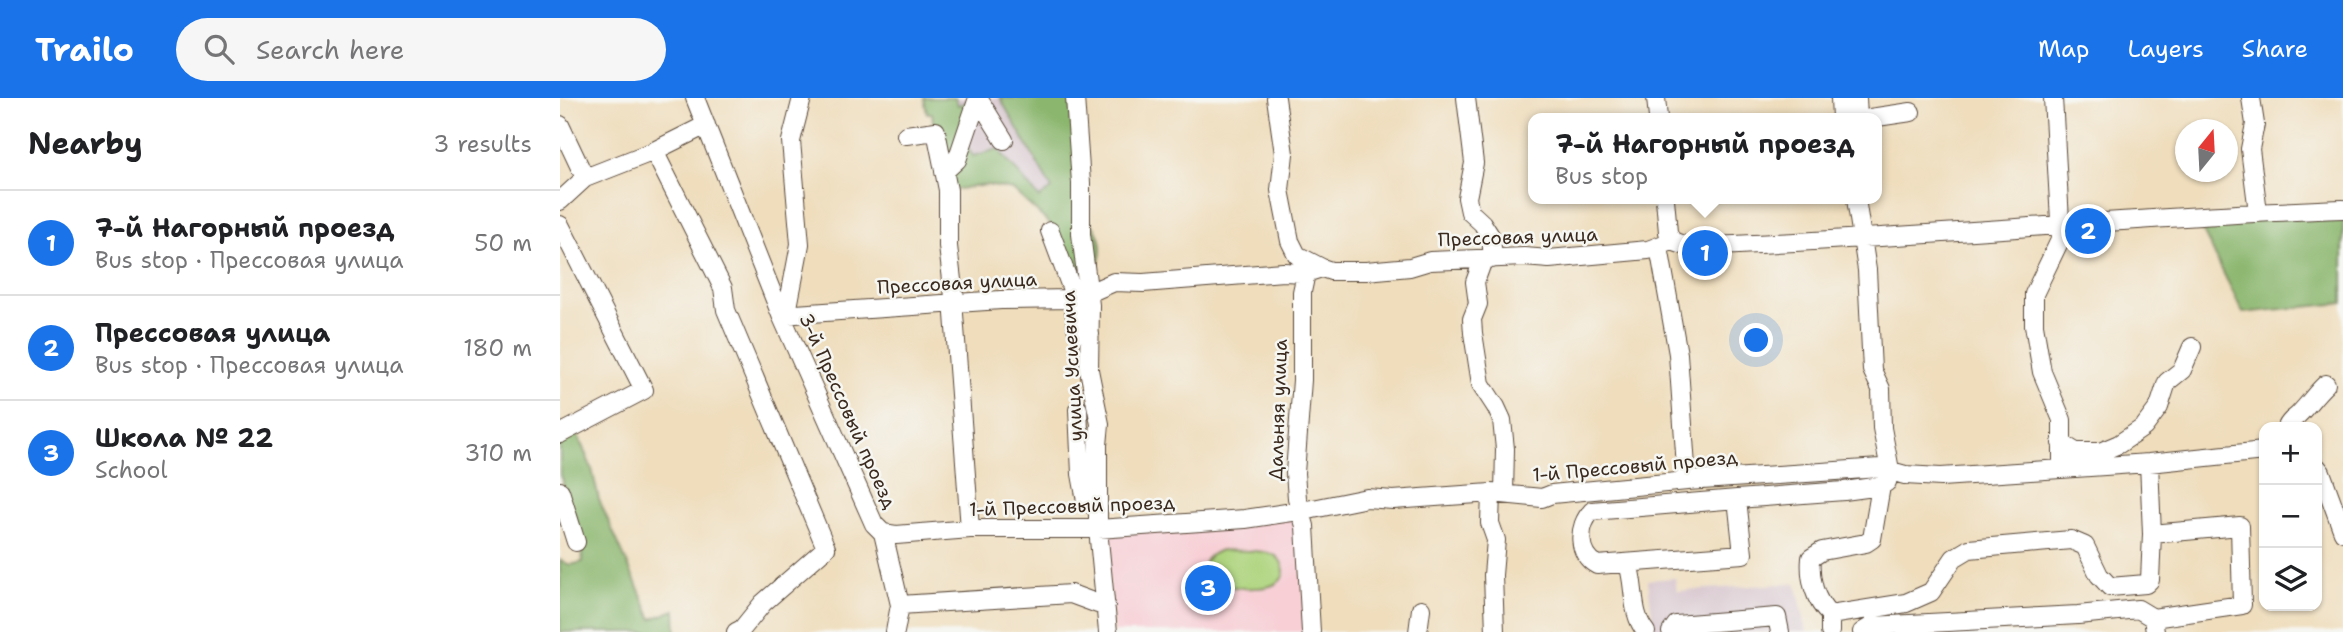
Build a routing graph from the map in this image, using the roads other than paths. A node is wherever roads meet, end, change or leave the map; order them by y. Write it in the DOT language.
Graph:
graph roads {
  1 [pos="695,98"];
  2 [pos="802,98"];
  3 [pos="978,98"];
  4 [pos="1075,98"];
  5 [pos="1276,98"];
  6 [pos="1465,98"];
  7 [pos="2053,98"];
  8 [pos="2251,98"];
  9 [pos="1911,111"];
  10 [pos="1882,116"];
  11 [pos="560,125"];
  12 [pos="706,125"];
  13 [pos="906,135"];
  14 [pos="1004,140"];
  15 [pos="654,151"];
  16 [pos="944,172"];
  17 [pos="585,178"];
  18 [pos="560,201"];
  19 [pos="1665,204"];
  20 [pos="1857,204"];
  21 [pos="2343,209"];
  22 [pos="2258,212"];
  23 [pos="2061,224"];
  24 [pos="560,225"];
  25 [pos="1050,231"];
  26 [pos="1863,239"];
  27 [pos="1666,244"];
  28 [pos="1488,260"];
  29 [pos="1314,271"];
  30 [pos="1089,293"];
  31 [pos="1072,299"];
  32 [pos="954,303"];
  33 [pos="782,316"];
  34 [pos="1090,334"];
  35 [pos="2192,347"];
  36 [pos="2326,384"];
  37 [pos="1078,409"];
  38 [pos="2288,422"];
  39 [pos="560,434"];
  40 [pos="2061,443"];
  41 [pos="2259,452"];
  42 [pos="2150,463"];
  43 [pos="2062,469"];
  44 [pos="1890,470"];
  45 [pos="2322,475"];
  46 [pos="1687,481"];
  47 [pos="1881,486"];
  48 [pos="560,491"];
  49 [pos="1498,493"];
  50 [pos="1542,498"];
  51 [pos="1737,499"];
  52 [pos="1098,509"];
  53 [pos="1301,511"];
  54 [pos="1592,511"];
  55 [pos="970,529"];
  56 [pos="1098,529"];
  57 [pos="2343,532"];
  58 [pos="883,533"];
  59 [pos="2152,534"];
  60 [pos="576,542"];
  61 [pos="1629,564"];
  62 [pos="900,605"];
  63 [pos="1106,605"];
  64 [pos="1421,609"];
  65 [pos="1830,624"];
  66 [pos="2154,625"];
  67 [pos="736,632"];
  68 [pos="895,632"];
  69 [pos="1108,632"];
  70 [pos="1311,632"];
  71 [pos="1418,632"];
  72 [pos="1495,632"];
  73 [pos="1646,632"];
  74 [pos="1671,632"];
  75 [pos="1780,632"];
  76 [pos="1862,632"];
  1 -- 12 [label="street"];
  2 -- 33 [label="street, 3-й Прессовый проезд"];
  3 -- 14 [label="street"];
  3 -- 16 [label="street"];
  4 -- 30 [label="street, улица Усиевича"];
  5 -- 29 [label="street"];
  6 -- 28 [label="street"];
  7 -- 23 [label="street"];
  8 -- 22 [label="street"];
  9 -- 10 [label="street"];
  11 -- 17 [label="street"];
  12 -- 15 [label="street"];
  12 -- 33 [label="street"];
  13 -- 16 [label="street"];
  15 -- 17 [label="street"];
  15 -- 67 [label="street"];
  16 -- 32 [label="street"];
  17 -- 18 [label="street"];
  19 -- 27 [label="street"];
  20 -- 26 [label="street"];
  21 -- 22 [label="street, Прессовая улица"];
  22 -- 23 [label="street, Прессовая улица"];
  23 -- 26 [label="street, Прессовая улица"];
  23 -- 40 [label="street"];
  24 -- 39 [label="street"];
  25 -- 31 [label="street"];
  26 -- 27 [label="street, Прессовая улица"];
  26 -- 44 [label="street"];
  27 -- 28 [label="street, Прессовая улица"];
  27 -- 46 [label="street"];
  28 -- 29 [label="street, Прессовая улица"];
  28 -- 49 [label="street"];
  29 -- 30 [label="street, Прессовая улица"];
  29 -- 53 [label="street, Дальняя улица"];
  30 -- 31 [label="street, Прессовая улица"];
  30 -- 34 [label="street, улица Усиевича"];
  31 -- 32 [label="street, Прессовая улица"];
  31 -- 34 [label="street"];
  32 -- 33 [label="street, Прессовая улица"];
  32 -- 55 [label="street"];
  33 -- 58 [label="street, 3-й Прессовый проезд"];
  34 -- 52 [label="street, улица Усиевича"];
  35 -- 40 [label="street"];
  36 -- 38 [label="street"];
  37 -- 52 [label="street"];
  40 -- 43 [label="street"];
  41 -- 42 [label="street, 1-й Прессовый проезд"];
  42 -- 43 [label="street, 1-й Прессовый проезд"];
  42 -- 59 [label="street"];
  43 -- 44 [label="street, 1-й Прессовый проезд"];
  44 -- 46 [label="street, 1-й Прессовый проезд"];
  44 -- 47 [label="street"];
  45 -- 57 [label="street"];
  46 -- 50 [label="street, 1-й Прессовый проезд"];
  47 -- 51 [label="street"];
  47 -- 65 [label="street"];
  48 -- 60 [label="street"];
  49 -- 50 [label="street, 1-й Прессовый проезд"];
  49 -- 53 [label="street, 1-й Прессовый проезд"];
  49 -- 72 [label="street"];
  50 -- 54 [label="street"];
  51 -- 54 [label="street"];
  51 -- 61 [label="street"];
  52 -- 56 [label="street, улица Усиевича"];
  53 -- 56 [label="street, 1-й Прессовый проезд"];
  53 -- 70 [label="street, Дальняя улица"];
  54 -- 61 [label="street"];
  55 -- 56 [label="street, 1-й Прессовый проезд"];
  55 -- 58 [label="street, 1-й Прессовый проезд"];
  56 -- 63 [label="street, улица Усиевича"];
  58 -- 62 [label="street, 3-й Прессовый проезд"];
  59 -- 65 [label="street"];
  59 -- 66 [label="street"];
  61 -- 73 [label="street"];
  62 -- 63 [label="street"];
  62 -- 68 [label="street"];
  63 -- 69 [label="street, улица Усиевича"];
  64 -- 71 [label="street"];
  66 -- 76 [label="street"];
  74 -- 75 [label="street"];
}
